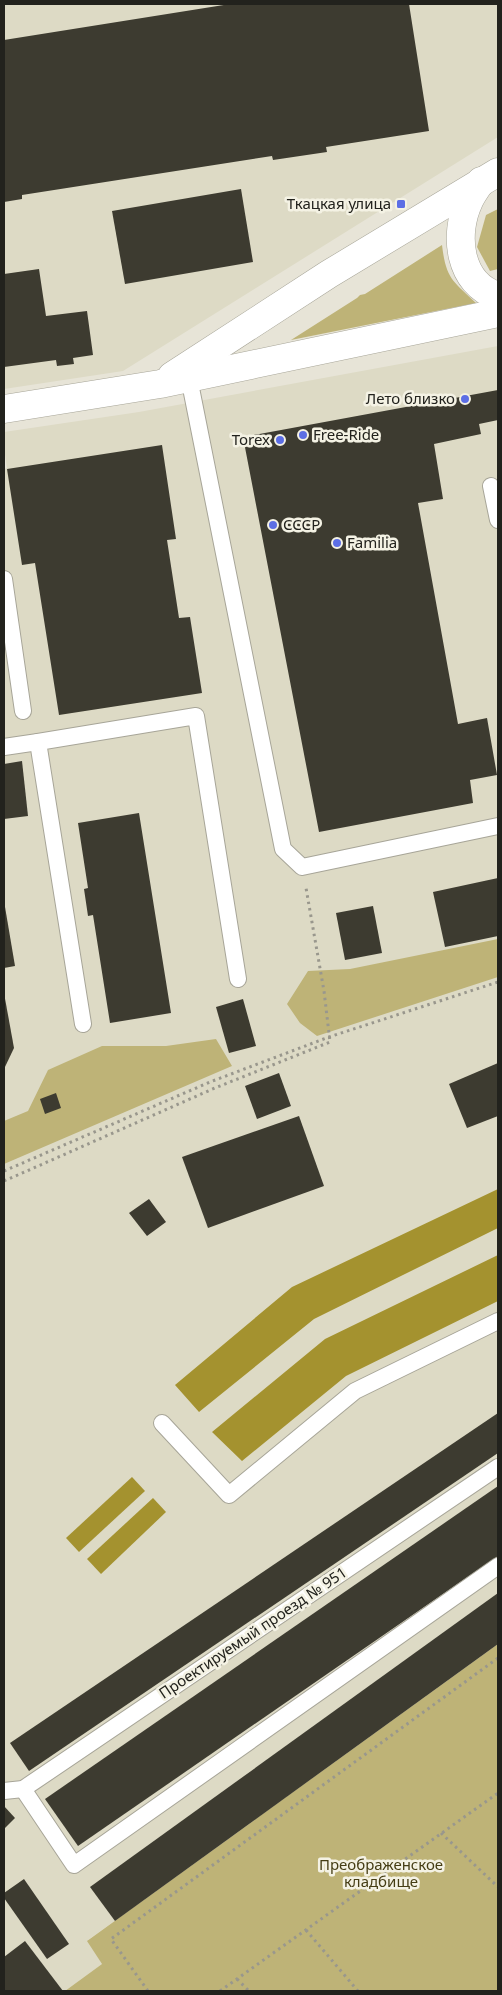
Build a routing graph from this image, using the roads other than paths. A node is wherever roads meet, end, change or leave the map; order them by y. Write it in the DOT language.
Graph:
graph roads {
  1 [pos="490,176"];
  2 [pos="498,296"];
  3 [pos="498,313"];
  4 [pos="189,378"];
  5 [pos="160,384"];
  6 [pos="4,409"];
  7 [pos="491,486"];
  8 [pos="498,520"];
  9 [pos="4,579"];
  10 [pos="23,710"];
  11 [pos="38,742"];
  12 [pos="4,747"];
  13 [pos="498,826"];
  14 [pos="238,979"];
  15 [pos="83,1024"];
  16 [pos="498,1321"];
  17 [pos="162,1423"];
  18 [pos="498,1467"];
  19 [pos="498,1566"];
  20 [pos="23,1789"];
  21 [pos="4,1791"];
  1 -- 2 [label="street"];
  1 -- 5 [label="street"];
  3 -- 4 [label="street"];
  4 -- 5 [label="street"];
  4 -- 13 [label="lane"];
  5 -- 6 [label="street"];
  7 -- 8 [label="lane"];
  9 -- 10 [label="lane"];
  11 -- 12 [label="lane"];
  11 -- 14 [label="lane"];
  11 -- 15 [label="lane"];
  16 -- 17 [label="lane"];
  18 -- 20 [label="lane, Проектируемый проезд № 951"];
  19 -- 20 [label="lane"];
  20 -- 21 [label="lane, Проектируемый проезд № 951"];
}
